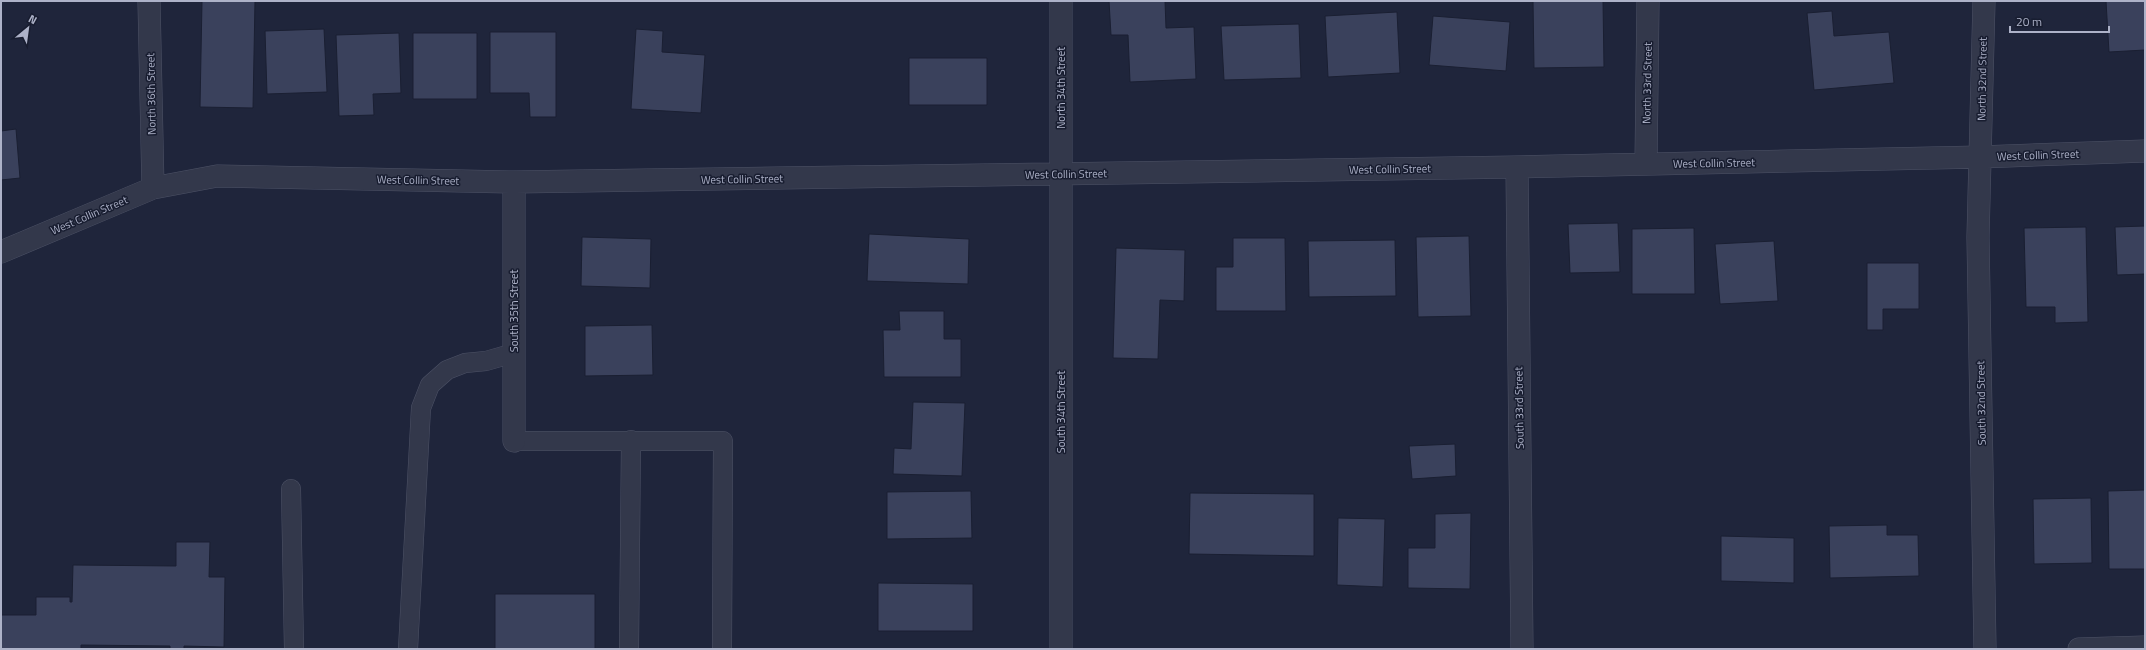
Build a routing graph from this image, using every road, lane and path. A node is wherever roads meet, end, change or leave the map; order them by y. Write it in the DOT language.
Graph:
graph roads {
  1 [pos="149,1"];
  2 [pos="1061,1"];
  3 [pos="1648,1"];
  4 [pos="1984,1"];
  5 [pos="2145,151"];
  6 [pos="1980,157"];
  7 [pos="1646,164"];
  8 [pos="1517,167"];
  9 [pos="1062,174"];
  10 [pos="514,182"];
  11 [pos="153,188"];
  12 [pos="1,252"];
  13 [pos="514,353"];
  14 [pos="631,440"];
  15 [pos="514,441"];
  16 [pos="291,489"];
  17 [pos="2145,648"];
  18 [pos="294,649"];
  19 [pos="408,649"];
  20 [pos="629,649"];
  21 [pos="722,649"];
  22 [pos="1061,649"];
  23 [pos="1522,649"];
  24 [pos="1985,649"];
  25 [pos="2079,649"];
  1 -- 11 [label="street, North 36th Street"];
  2 -- 9 [label="street, North 34th Street"];
  3 -- 7 [label="street, North 33rd Street"];
  4 -- 6 [label="street, North 32nd Street"];
  5 -- 6 [label="street, West Collin Street"];
  6 -- 7 [label="street, West Collin Street"];
  6 -- 24 [label="street, South 32nd Street"];
  7 -- 8 [label="street, West Collin Street"];
  8 -- 9 [label="street, West Collin Street"];
  8 -- 23 [label="street, South 33rd Street"];
  9 -- 10 [label="street, West Collin Street"];
  9 -- 22 [label="street, South 34th Street"];
  10 -- 11 [label="street, West Collin Street"];
  10 -- 13 [label="street, South 35th Street"];
  11 -- 12 [label="street, West Collin Street"];
  13 -- 15 [label="street, South 35th Street"];
  13 -- 19 [label="lane"];
  14 -- 15 [label="lane"];
  14 -- 20 [label="lane"];
  14 -- 21 [label="lane"];
  16 -- 18 [label="lane"];
  17 -- 25 [label="street"];
}
